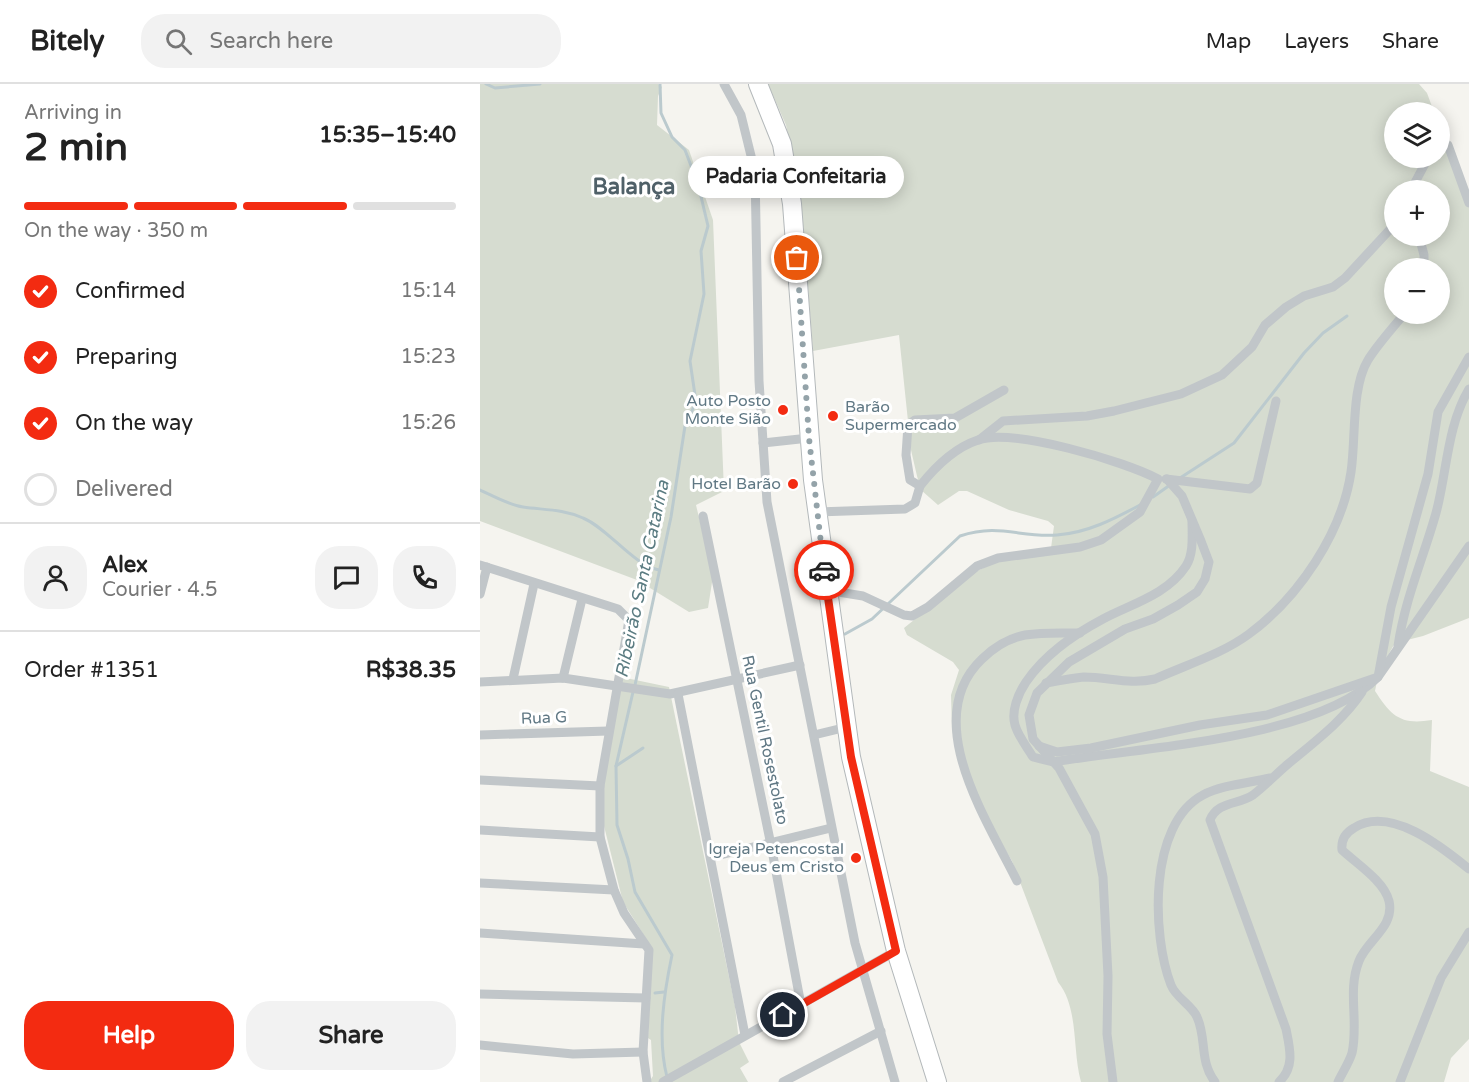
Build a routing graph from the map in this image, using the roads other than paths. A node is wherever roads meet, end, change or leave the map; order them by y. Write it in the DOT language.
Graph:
graph roads {
  1 [pos="724,84"];
  2 [pos="758,84"];
  3 [pos="1450,151"];
  4 [pos="1469,203"];
  5 [pos="1384,236"];
  6 [pos="1396,324"];
  7 [pos="1469,357"];
  8 [pos="1469,389"];
  9 [pos="1004,390"];
  10 [pos="1276,401"];
  11 [pos="809,438"];
  12 [pos="979,440"];
  13 [pos="763,443"];
  14 [pos="1162,479"];
  15 [pos="920,486"];
  16 [pos="817,512"];
  17 [pos="703,516"];
  18 [pos="1192,521"];
  19 [pos="1469,546"];
  20 [pos="483,566"];
  21 [pos="534,584"];
  22 [pos="826,590"];
  23 [pos="480,594"];
  24 [pos="582,599"];
  25 [pos="1080,633"];
  26 [pos="1397,649"];
  27 [pos="800,665"];
  28 [pos="1378,677"];
  29 [pos="563,678"];
  30 [pos="513,679"];
  31 [pos="738,681"];
  32 [pos="480,682"];
  33 [pos="1046,683"];
  34 [pos="616,684"];
  35 [pos="1362,692"];
  36 [pos="678,694"];
  37 [pos="847,727"];
  38 [pos="608,731"];
  39 [pos="480,735"];
  40 [pos="814,735"];
  41 [pos="1039,746"];
  42 [pos="1053,762"];
  43 [pos="1272,778"];
  44 [pos="480,780"];
  45 [pos="600,786"];
  46 [pos="831,828"];
  47 [pos="480,830"];
  48 [pos="600,837"];
  49 [pos="771,844"];
  50 [pos="712,858"];
  51 [pos="1469,869"];
  52 [pos="1017,881"];
  53 [pos="480,883"];
  54 [pos="614,890"];
  55 [pos="480,923"];
  56 [pos="1469,932"];
  57 [pos="483,934"];
  58 [pos="644,944"];
  59 [pos="896,951"];
  60 [pos="862,970"];
  61 [pos="480,994"];
  62 [pos="646,998"];
  63 [pos="801,1005"];
  64 [pos="881,1031"];
  65 [pos="746,1035"];
  66 [pos="480,1045"];
  67 [pos="643,1052"];
  68 [pos="668,1080"];
  69 [pos="647,1082"];
  70 [pos="783,1082"];
  71 [pos="895,1082"];
  72 [pos="937,1082"];
  73 [pos="1113,1082"];
  74 [pos="1215,1082"];
  75 [pos="1279,1082"];
  76 [pos="1338,1082"];
  77 [pos="1400,1082"];
  1 -- 13 [label="street"];
  2 -- 11 [label="highway"];
  3 -- 4 [label="street"];
  5 -- 12 [label="street"];
  6 -- 33 [label="street"];
  7 -- 28 [label="street"];
  8 -- 26 [label="street"];
  9 -- 15 [label="street"];
  10 -- 14 [label="street"];
  11 -- 13 [label="street"];
  11 -- 16 [label="highway"];
  12 -- 14 [label="street"];
  12 -- 15 [label="street"];
  13 -- 27 [label="street"];
  14 -- 18 [label="street"];
  14 -- 22 [label="street"];
  15 -- 16 [label="street"];
  16 -- 22 [label="highway"];
  17 -- 31 [label="street, Rua Gentil Rosestolato"];
  18 -- 25 [label="street"];
  18 -- 33 [label="street"];
  19 -- 26 [label="street"];
  20 -- 21 [label="street"];
  20 -- 23 [label="street"];
  21 -- 24 [label="street"];
  21 -- 30 [label="street"];
  22 -- 37 [label="highway"];
  24 -- 29 [label="street"];
  24 -- 34 [label="street"];
  25 -- 42 [label="street"];
  25 -- 52 [label="street"];
  26 -- 28 [label="street"];
  27 -- 31 [label="street"];
  27 -- 40 [label="street"];
  28 -- 35 [label="street"];
  28 -- 41 [label="street"];
  29 -- 30 [label="street"];
  29 -- 34 [label="street"];
  30 -- 32 [label="street"];
  31 -- 36 [label="street"];
  31 -- 49 [label="street, Rua Gentil Rosestolato"];
  33 -- 41 [label="street"];
  34 -- 36 [label="street"];
  34 -- 38 [label="street"];
  35 -- 42 [label="street"];
  35 -- 43 [label="street"];
  36 -- 50 [label="street"];
  37 -- 40 [label="street"];
  37 -- 59 [label="highway"];
  38 -- 39 [label="street, Rua G"];
  38 -- 45 [label="street"];
  40 -- 46 [label="street"];
  41 -- 42 [label="street"];
  42 -- 73 [label="street"];
  43 -- 74 [label="street"];
  43 -- 75 [label="street"];
  44 -- 45 [label="street"];
  45 -- 48 [label="street"];
  46 -- 49 [label="street"];
  46 -- 60 [label="street"];
  47 -- 48 [label="street"];
  48 -- 54 [label="street"];
  49 -- 50 [label="street"];
  49 -- 63 [label="street, Rua Gentil Rosestolato"];
  50 -- 65 [label="street"];
  51 -- 76 [label="street"];
  53 -- 54 [label="street"];
  54 -- 58 [label="street"];
  55 -- 57 [label="street"];
  56 -- 77 [label="street"];
  57 -- 58 [label="street"];
  58 -- 62 [label="street"];
  59 -- 60 [label="street"];
  59 -- 72 [label="highway"];
  60 -- 63 [label="street"];
  60 -- 64 [label="street"];
  61 -- 62 [label="street"];
  62 -- 67 [label="street"];
  63 -- 65 [label="street"];
  64 -- 70 [label="street"];
  64 -- 71 [label="street"];
  65 -- 68 [label="street"];
  66 -- 67 [label="street"];
  67 -- 69 [label="street"];
}
